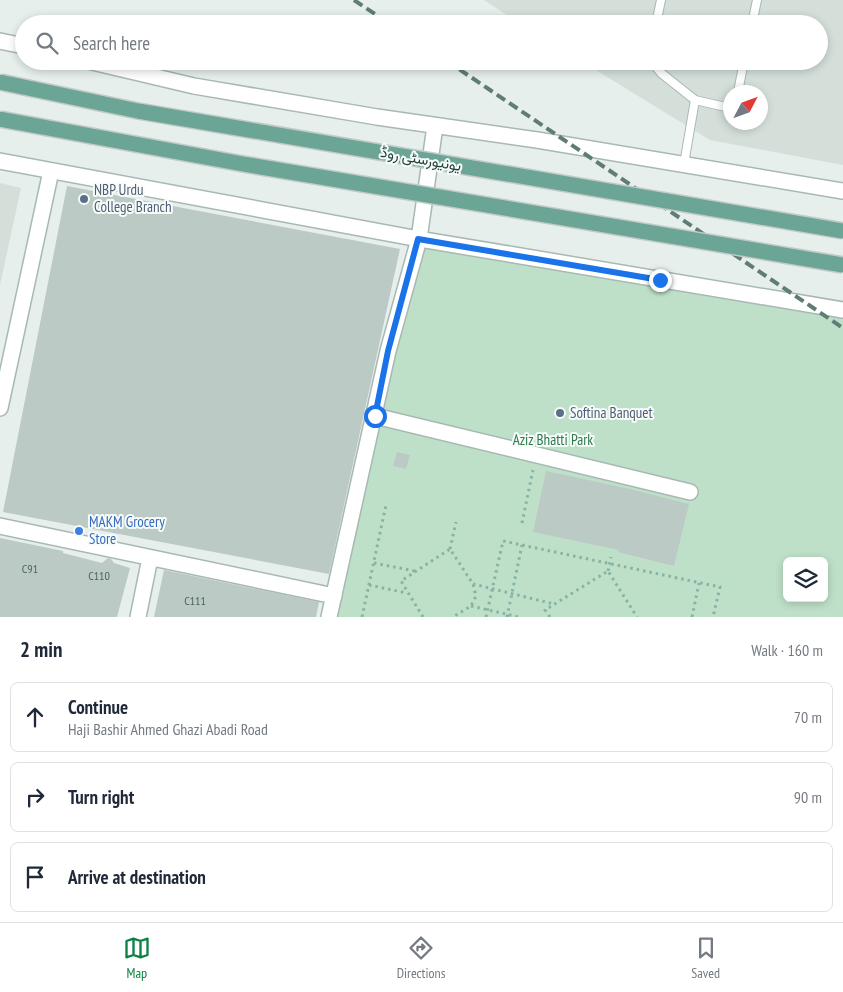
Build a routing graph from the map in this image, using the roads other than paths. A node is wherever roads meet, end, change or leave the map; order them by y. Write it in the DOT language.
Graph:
graph roads {
  1 [pos="661,0"];
  2 [pos="756,0"];
  3 [pos="658,15"];
  4 [pos="754,15"];
  5 [pos="0,41"];
  6 [pos="15,44"];
  7 [pos="126,70"];
  8 [pos="658,70"];
  9 [pos="742,70"];
  10 [pos="0,82"];
  11 [pos="739,85"];
  12 [pos="695,100"];
  13 [pos="723,106"];
  14 [pos="0,119"];
  15 [pos="435,126"];
  16 [pos="0,161"];
  17 [pos="684,164"];
  18 [pos="51,172"];
  19 [pos="843,191"];
  20 [pos="843,231"];
  21 [pos="418,239"];
  22 [pos="843,265"];
  23 [pos="843,310"];
  24 [pos="0,408"];
  25 [pos="375,416"];
  26 [pos="690,492"];
  27 [pos="0,526"];
  28 [pos="150,558"];
  29 [pos="334,596"];
  30 [pos="138,617"];
  31 [pos="329,617"];
  1 -- 3 [label="lane"];
  2 -- 4 [label="lane"];
  5 -- 6 [label="street"];
  7 -- 15 [label="street"];
  8 -- 12 [label="lane"];
  9 -- 11 [label="lane"];
  10 -- 20 [label="main road, یونیورسٹی روڈ, bridge"];
  12 -- 13 [label="lane"];
  12 -- 17 [label="lane"];
  14 -- 22 [label="main road, bridge"];
  15 -- 17 [label="street"];
  15 -- 21 [label="street"];
  16 -- 18 [label="street"];
  17 -- 19 [label="street"];
  18 -- 21 [label="street"];
  18 -- 24 [label="street"];
  21 -- 23 [label="street"];
  21 -- 25 [label="street"];
  25 -- 26 [label="street"];
  25 -- 29 [label="street"];
  27 -- 28 [label="street"];
  28 -- 29 [label="street"];
  28 -- 30 [label="street"];
  29 -- 31 [label="street"];
}
